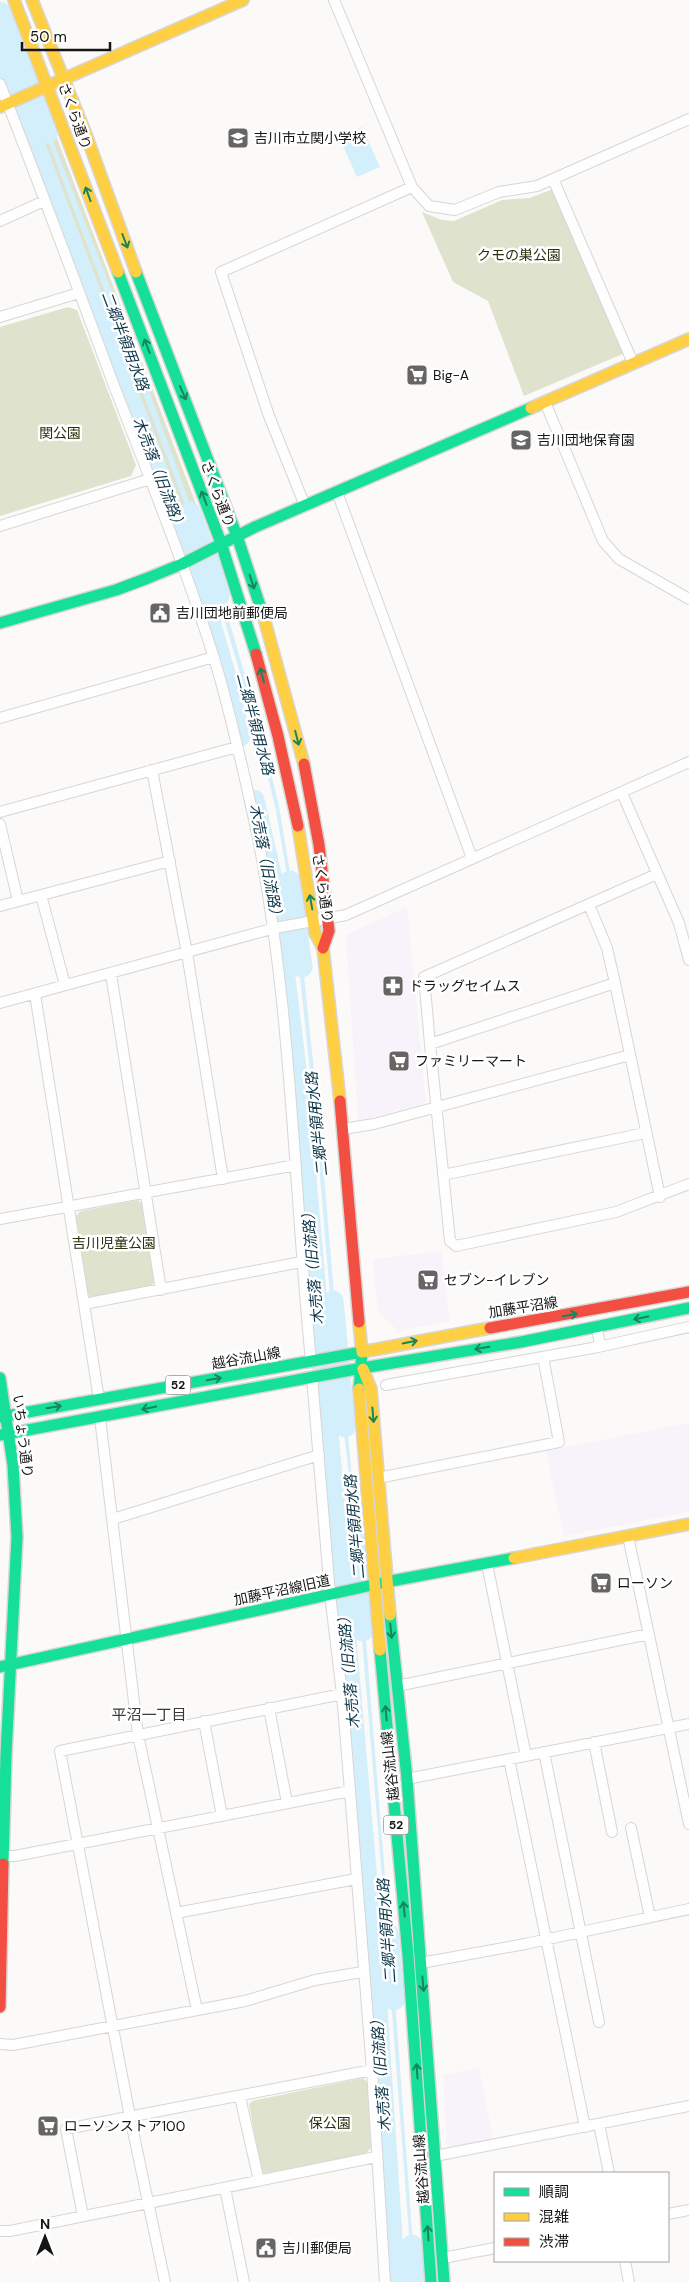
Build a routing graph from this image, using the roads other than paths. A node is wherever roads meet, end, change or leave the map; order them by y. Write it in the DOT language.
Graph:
graph roads {
  1 [pos="14,0"];
  2 [pos="32,0"];
  3 [pos="243,0"];
  4 [pos="334,0"];
  5 [pos="63,79"];
  6 [pos="0,84"];
  7 [pos="44,87"];
  8 [pos="7,103"];
  9 [pos="689,119"];
  10 [pos="553,179"];
  11 [pos="412,187"];
  12 [pos="44,201"];
  13 [pos="0,221"];
  14 [pos="79,293"];
  15 [pos="0,317"];
  16 [pos="689,339"];
  17 [pos="633,363"];
  18 [pos="545,402"];
  19 [pos="150,479"];
  20 [pos="337,492"];
  21 [pos="305,506"];
  22 [pos="0,526"];
  23 [pos="237,536"];
  24 [pos="216,546"];
  25 [pos="184,563"];
  26 [pos="689,600"];
  27 [pos="0,623"];
  28 [pos="214,657"];
  29 [pos="0,718"];
  30 [pos="237,747"];
  31 [pos="688,764"];
  32 [pos="152,770"];
  33 [pos="622,793"];
  34 [pos="0,812"];
  35 [pos="0,824"];
  36 [pos="472,858"];
  37 [pos="170,861"];
  38 [pos="657,874"];
  39 [pos="41,895"];
  40 [pos="18,901"];
  41 [pos="588,905"];
  42 [pos="0,906"];
  43 [pos="327,918"];
  44 [pos="308,921"];
  45 [pos="274,929"];
  46 [pos="324,948"];
  47 [pos="188,953"];
  48 [pos="689,960"];
  49 [pos="111,974"];
  50 [pos="615,983"];
  51 [pos="65,985"];
  52 [pos="35,994"];
  53 [pos="0,1003"];
  54 [pos="430,1044"];
  55 [pos="630,1055"];
  56 [pos="435,1106"];
  57 [pos="343,1129"];
  58 [pos="646,1133"];
  59 [pos="296,1165"];
  60 [pos="443,1175"];
  61 [pos="223,1179"];
  62 [pos="689,1184"];
  63 [pos="146,1193"];
  64 [pos="660,1197"];
  65 [pos="68,1206"];
  66 [pos="0,1219"];
  67 [pos="301,1262"];
  68 [pos="161,1290"];
  69 [pos="689,1292"];
  70 [pos="84,1304"];
  71 [pos="689,1308"];
  72 [pos="597,1327"];
  73 [pos="689,1328"];
  74 [pos="600,1346"];
  75 [pos="362,1352"];
  76 [pos="544,1357"];
  77 [pos="311,1361"];
  78 [pos="362,1368"];
  79 [pos="315,1377"];
  80 [pos="0,1378"];
  81 [pos="386,1385"];
  82 [pos="99,1399"];
  83 [pos="3,1417"];
  84 [pos="100,1418"];
  85 [pos="4,1435"];
  86 [pos="319,1455"];
  87 [pos="378,1478"];
  88 [pos="113,1519"];
  89 [pos="689,1524"];
  90 [pos="628,1536"];
  91 [pos="487,1564"];
  92 [pos="375,1585"];
  93 [pos="333,1594"];
  94 [pos="649,1634"];
  95 [pos="127,1639"];
  96 [pos="506,1663"];
  97 [pos="6,1665"];
  98 [pos="397,1686"];
  99 [pos="342,1694"];
  100 [pos="269,1708"];
  101 [pos="204,1721"];
  102 [pos="689,1724"];
  103 [pos="669,1728"];
  104 [pos="138,1735"];
  105 [pos="594,1742"];
  106 [pos="544,1752"];
  107 [pos="526,1756"];
  108 [pos="509,1759"];
  109 [pos="407,1779"];
  110 [pos="685,1785"];
  111 [pos="350,1791"];
  112 [pos="287,1803"];
  113 [pos="222,1816"];
  114 [pos="689,1824"];
  115 [pos="631,1828"];
  116 [pos="158,1829"];
  117 [pos="612,1832"];
  118 [pos="77,1844"];
  119 [pos="5,1856"];
  120 [pos="2,1870"];
  121 [pos="356,1879"];
  122 [pos="689,1909"];
  123 [pos="176,1913"];
  124 [pos="650,1917"];
  125 [pos="581,1932"];
  126 [pos="547,1939"];
  127 [pos="421,1963"];
  128 [pos="362,1972"];
  129 [pos="0,2007"];
  130 [pos="196,2010"];
  131 [pos="600,2022"];
  132 [pos="113,2027"];
  133 [pos="0,2044"];
  134 [pos="372,2070"];
  135 [pos="240,2097"];
  136 [pos="689,2106"];
  137 [pos="130,2117"];
  138 [pos="599,2124"];
  139 [pos="584,2127"];
  140 [pos="435,2156"];
  141 [pos="376,2157"];
  142 [pos="609,2172"];
  143 [pos="259,2181"];
  144 [pos="225,2188"];
  145 [pos="149,2203"];
  146 [pos="689,2210"];
  147 [pos="669,2214"];
  148 [pos="83,2216"];
  149 [pos="0,2231"];
  150 [pos="494,2248"];
  151 [pos="443,2258"];
  152 [pos="626,2262"];
  153 [pos="165,2282"];
  154 [pos="244,2282"];
  155 [pos="385,2282"];
  156 [pos="431,2282"];
  157 [pos="444,2282"];
  158 [pos="629,2282"];
  1 -- 7 [label="street, さくら通り"];
  2 -- 5 [label="street, さくら通り"];
  3 -- 5 [label="street"];
  4 -- 11 [label="street"];
  5 -- 7 [label="street"];
  5 -- 23 [label="street, さくら通り, one-way"];
  6 -- 8 [label="street"];
  7 -- 8 [label="street"];
  24 -- 7 [label="street, さくら通り, one-way"];
  8 -- 12 [label="street"];
  9 -- 10 [label="street"];
  10 -- 11 [label="street"];
  10 -- 17 [label="street"];
  11 -- 21 [label="street"];
  12 -- 13 [label="street"];
  12 -- 14 [label="street"];
  14 -- 15 [label="street"];
  14 -- 19 [label="street"];
  16 -- 17 [label="street"];
  17 -- 18 [label="street"];
  18 -- 20 [label="street"];
  18 -- 26 [label="street"];
  19 -- 22 [label="street"];
  19 -- 25 [label="street"];
  20 -- 21 [label="street"];
  20 -- 36 [label="street"];
  21 -- 23 [label="street"];
  23 -- 24 [label="street"];
  23 -- 43 [label="street, さくら通り, one-way"];
  24 -- 25 [label="street"];
  44 -- 24 [label="street, さくら通り, one-way"];
  25 -- 27 [label="street"];
  25 -- 28 [label="street"];
  28 -- 29 [label="street"];
  28 -- 30 [label="street"];
  30 -- 32 [label="street"];
  30 -- 45 [label="street"];
  31 -- 33 [label="street"];
  32 -- 34 [label="street"];
  32 -- 37 [label="street"];
  33 -- 36 [label="street"];
  33 -- 38 [label="street"];
  35 -- 40 [label="street"];
  36 -- 43 [label="street"];
  37 -- 39 [label="street"];
  37 -- 47 [label="street"];
  38 -- 41 [label="street"];
  38 -- 48 [label="street"];
  39 -- 40 [label="street"];
  39 -- 51 [label="street"];
  40 -- 42 [label="street"];
  41 -- 50 [label="street"];
  41 -- 54 [label="street"];
  43 -- 44 [label="street"];
  43 -- 46 [label="street, さくら通り"];
  44 -- 45 [label="street"];
  44 -- 46 [label="street, さくら通り"];
  45 -- 47 [label="street"];
  45 -- 59 [label="street"];
  46 -- 57 [label="street"];
  47 -- 49 [label="street"];
  47 -- 61 [label="street"];
  49 -- 51 [label="street"];
  49 -- 63 [label="street"];
  50 -- 54 [label="street"];
  50 -- 55 [label="street"];
  51 -- 52 [label="street"];
  52 -- 53 [label="street"];
  52 -- 65 [label="street"];
  54 -- 56 [label="street"];
  55 -- 56 [label="street"];
  55 -- 58 [label="street"];
  56 -- 57 [label="street"];
  56 -- 60 [label="street"];
  57 -- 75 [label="street"];
  58 -- 60 [label="street"];
  58 -- 64 [label="street"];
  59 -- 61 [label="street"];
  59 -- 67 [label="street"];
  60 -- 64 [label="street"];
  61 -- 63 [label="street"];
  62 -- 64 [label="street"];
  63 -- 65 [label="street"];
  63 -- 68 [label="street"];
  65 -- 66 [label="street"];
  65 -- 70 [label="street"];
  67 -- 68 [label="street"];
  67 -- 77 [label="street"];
  68 -- 70 [label="street"];
  75 -- 69 [label="street, 加藤平沼線, one-way"];
  70 -- 82 [label="street"];
  71 -- 72 [label="street, one-way"];
  72 -- 74 [label="street"];
  72 -- 78 [label="street, one-way"];
  73 -- 74 [label="street"];
  74 -- 76 [label="street"];
  75 -- 77 [label="street, 越谷流山線 / 52"];
  75 -- 78 [label="street, 越谷流山線 / 52"];
  76 -- 81 [label="street"];
  76 -- 87 [label="street"];
  82 -- 77 [label="street, 越谷流山線 / 52, one-way"];
  78 -- 79 [label="street, 52"];
  78 -- 87 [label="street, 越谷流山線 / 52, one-way"];
  78 -- 92 [label="street, 越谷流山線 / 52"];
  79 -- 84 [label="street, 52, one-way"];
  79 -- 86 [label="street"];
  80 -- 83 [label="street, いちょう通り"];
  83 -- 82 [label="street, 越谷流山線 / 52, one-way"];
  83 -- 85 [label="street, いちょう通り"];
  84 -- 85 [label="street, 52"];
  84 -- 88 [label="street"];
  85 -- 97 [label="street, いちょう通り"];
  86 -- 88 [label="street"];
  86 -- 93 [label="street"];
  87 -- 92 [label="street, 越谷流山線 / 52"];
  88 -- 95 [label="street"];
  89 -- 90 [label="street, 加藤平沼線旧道"];
  90 -- 91 [label="street, 加藤平沼線旧道"];
  90 -- 94 [label="street"];
  91 -- 92 [label="street, 加藤平沼線旧道"];
  91 -- 96 [label="street"];
  92 -- 93 [label="street, 加藤平沼線旧道"];
  92 -- 98 [label="street, 越谷流山線 / 52, one-way"];
  156 -- 92 [label="street, 越谷流山線 / 52, one-way"];
  93 -- 95 [label="street, 加藤平沼線旧道"];
  93 -- 99 [label="street"];
  94 -- 96 [label="street"];
  94 -- 103 [label="street"];
  95 -- 97 [label="street, 加藤平沼線旧道"];
  95 -- 104 [label="street"];
  96 -- 98 [label="street"];
  96 -- 107 [label="street"];
  97 -- 119 [label="street, いちょう通り"];
  98 -- 109 [label="street, 越谷流山線 / 52"];
  99 -- 100 [label="street"];
  99 -- 111 [label="street"];
  100 -- 101 [label="street"];
  100 -- 112 [label="street"];
  101 -- 104 [label="street"];
  101 -- 113 [label="street"];
  102 -- 103 [label="street"];
  103 -- 105 [label="street"];
  103 -- 110 [label="street"];
  104 -- 116 [label="street"];
  104 -- 118 [label="street"];
  105 -- 106 [label="street"];
  105 -- 117 [label="street"];
  106 -- 107 [label="street"];
  106 -- 125 [label="street"];
  107 -- 108 [label="street"];
  108 -- 109 [label="street"];
  108 -- 126 [label="street"];
  109 -- 127 [label="street, 越谷流山線 / 52"];
  110 -- 114 [label="street"];
  111 -- 112 [label="street"];
  111 -- 121 [label="street"];
  112 -- 113 [label="street"];
  113 -- 116 [label="street"];
  115 -- 124 [label="street"];
  116 -- 118 [label="street"];
  116 -- 123 [label="street"];
  118 -- 119 [label="street"];
  118 -- 132 [label="street"];
  119 -- 120 [label="street, いちょう通り"];
  120 -- 129 [label="street, いちょう通り"];
  121 -- 123 [label="street"];
  121 -- 128 [label="street"];
  122 -- 124 [label="street"];
  123 -- 130 [label="street"];
  124 -- 125 [label="street"];
  125 -- 126 [label="street"];
  125 -- 131 [label="street"];
  126 -- 127 [label="street"];
  126 -- 139 [label="street"];
  127 -- 140 [label="street, 越谷流山線 / 52, one-way"];
  128 -- 130 [label="street"];
  128 -- 134 [label="street"];
  130 -- 132 [label="street"];
  132 -- 133 [label="street"];
  132 -- 137 [label="street"];
  134 -- 135 [label="street"];
  134 -- 141 [label="street"];
  135 -- 137 [label="street"];
  135 -- 143 [label="street"];
  136 -- 138 [label="street"];
  137 -- 145 [label="street"];
  137 -- 148 [label="street"];
  138 -- 139 [label="street"];
  138 -- 142 [label="street"];
  139 -- 140 [label="street"];
  140 -- 151 [label="street, 越谷流山線 / 52"];
  141 -- 143 [label="street"];
  141 -- 155 [label="street"];
  143 -- 144 [label="street"];
  144 -- 145 [label="street"];
  144 -- 154 [label="street"];
  145 -- 148 [label="street"];
  145 -- 153 [label="street"];
  146 -- 147 [label="street"];
  148 -- 149 [label="street"];
  150 -- 151 [label="street"];
  151 -- 157 [label="street, 越谷流山線 / 52"];
  152 -- 158 [label="street"];
}
